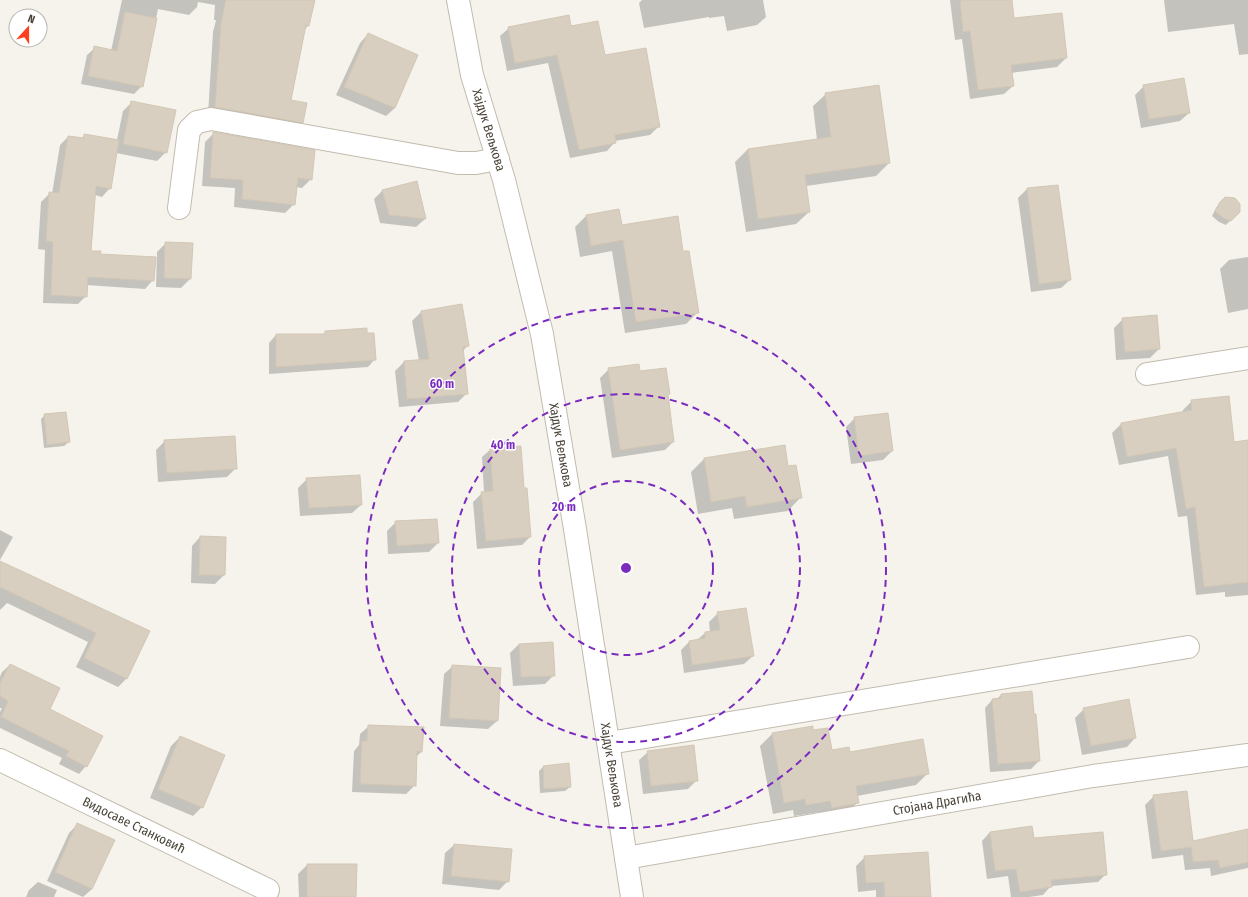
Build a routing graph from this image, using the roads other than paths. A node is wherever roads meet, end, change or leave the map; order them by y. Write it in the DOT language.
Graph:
graph roads {
  1 [pos="458,0"];
  2 [pos="498,159"];
  3 [pos="179,208"];
  4 [pos="1248,358"];
  5 [pos="1147,374"];
  6 [pos="1188,646"];
  7 [pos="609,743"];
  8 [pos="1248,755"];
  9 [pos="0,760"];
  10 [pos="626,858"];
  11 [pos="268,890"];
  12 [pos="632,897"];
  1 -- 2 [label="street, Хајдук Вељкова"];
  2 -- 3 [label="street"];
  2 -- 7 [label="street, Хајдук Вељкова"];
  4 -- 5 [label="street"];
  6 -- 7 [label="street"];
  7 -- 10 [label="street, Хајдук Вељкова"];
  8 -- 10 [label="street, Стојана Драгића"];
  9 -- 11 [label="street, Видосаве Станковић"];
  10 -- 12 [label="street, Хајдук Вељкова"];
}
